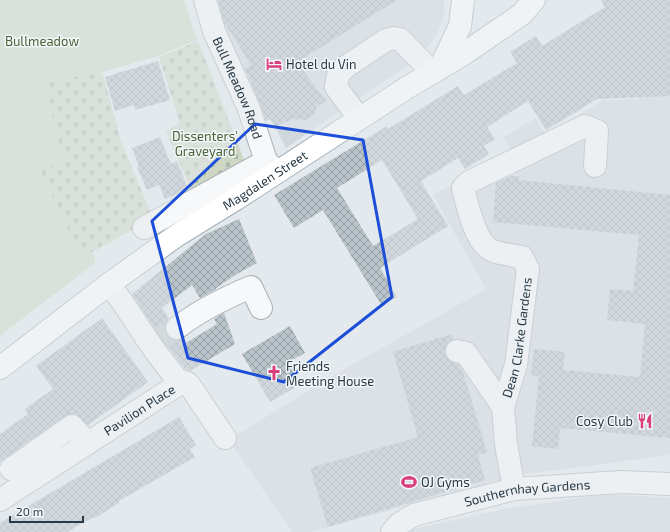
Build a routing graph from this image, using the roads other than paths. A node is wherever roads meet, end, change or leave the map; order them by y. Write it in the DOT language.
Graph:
graph roads {
  1 [pos="205,0"];
  2 [pos="463,0"];
  3 [pos="534,0"];
  4 [pos="437,70"];
  5 [pos="359,118"];
  6 [pos="271,166"];
  7 [pos="595,166"];
  8 [pos="144,228"];
  9 [pos="109,284"];
  10 [pos="261,308"];
  11 [pos="162,338"];
  12 [pos="457,352"];
  13 [pos="0,368"];
  14 [pos="177,380"];
  15 [pos="503,407"];
  16 [pos="225,438"];
  17 [pos="88,443"];
  18 [pos="11,469"];
  19 [pos="670,484"];
  20 [pos="514,489"];
  21 [pos="0,500"];
  22 [pos="392,532"];
  1 -- 6 [label="street, Bull Meadow Road"];
  2 -- 4 [label="main road"];
  3 -- 4 [label="main road, Magdalen Street"];
  4 -- 5 [label="main road, Magdalen Street"];
  4 -- 5 [label="street"];
  5 -- 6 [label="main road, Magdalen Street"];
  6 -- 8 [label="street"];
  6 -- 9 [label="main road, Magdalen Street"];
  7 -- 15 [label="street, Dean Clarke Gardens"];
  9 -- 11 [label="street, Pavilion Place"];
  9 -- 13 [label="main road, Magdalen Street"];
  10 -- 11 [label="street"];
  11 -- 14 [label="street, Pavilion Place"];
  12 -- 15 [label="street"];
  14 -- 16 [label="street"];
  14 -- 17 [label="street, Pavilion Place"];
  15 -- 20 [label="street, Dean Clarke Gardens"];
  17 -- 18 [label="street"];
  17 -- 21 [label="street, Pavilion Place"];
  19 -- 20 [label="street, Southernhay Gardens"];
  20 -- 22 [label="street, Southernhay Gardens"];
}
